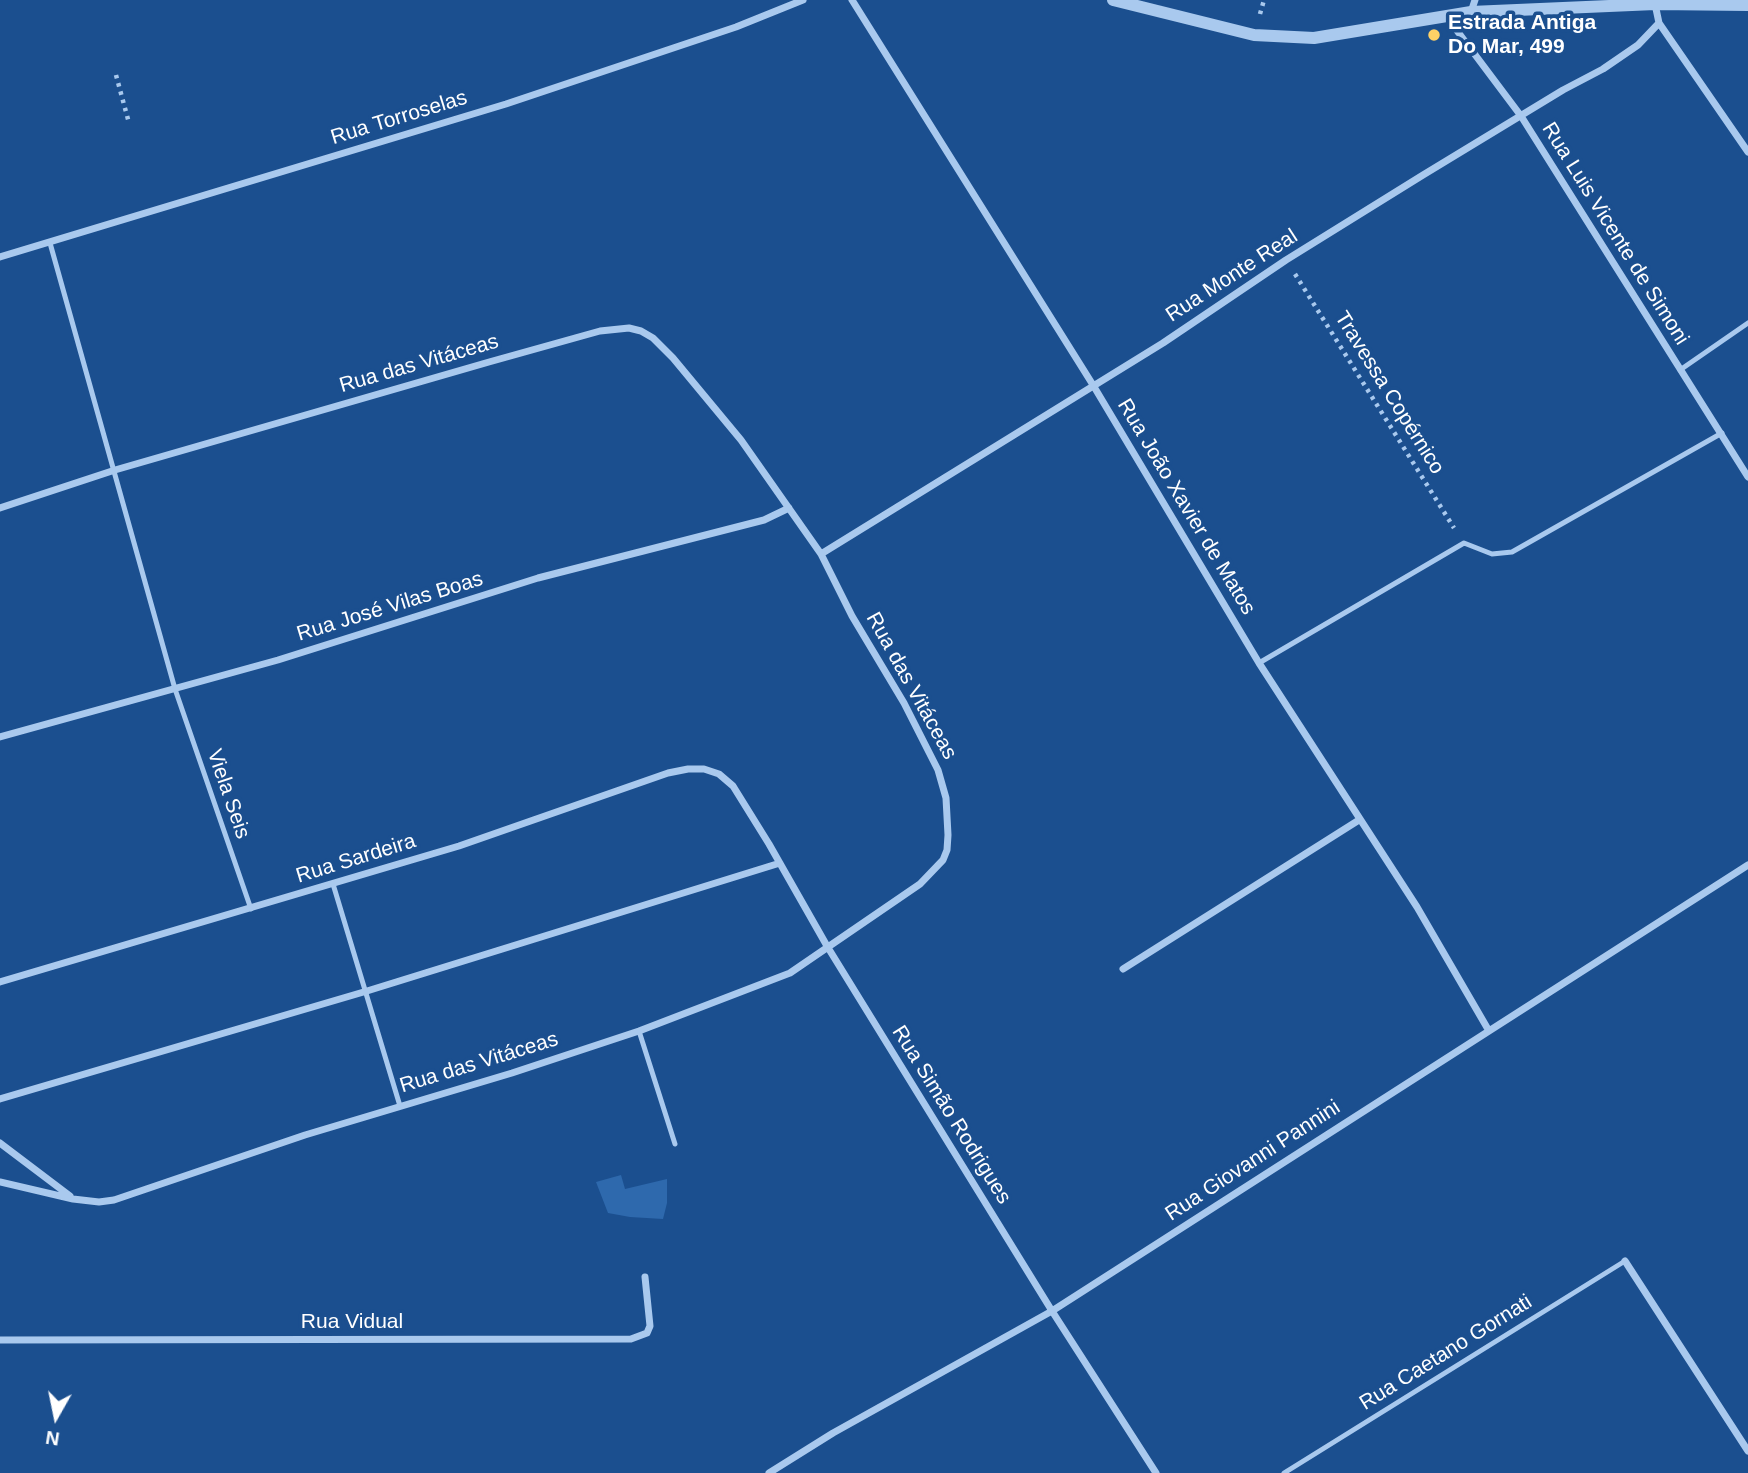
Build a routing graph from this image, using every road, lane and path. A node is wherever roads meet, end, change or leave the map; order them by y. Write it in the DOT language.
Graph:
graph roads {
  1 [pos="803,0"];
  2 [pos="852,0"];
  3 [pos="1113,0"];
  4 [pos="1655,4"];
  5 [pos="1748,5"];
  6 [pos="1473,6"];
  7 [pos="1446,16"];
  8 [pos="1659,23"];
  9 [pos="116,75"];
  10 [pos="1521,116"];
  11 [pos="129,124"];
  12 [pos="1748,152"];
  13 [pos="50,243"];
  14 [pos="0,257"];
  15 [pos="1286,260"];
  16 [pos="1748,323"];
  17 [pos="1680,370"];
  18 [pos="1093,385"];
  19 [pos="1721,433"];
  20 [pos="115,470"];
  21 [pos="1748,477"];
  22 [pos="0,508"];
  23 [pos="789,508"];
  24 [pos="1464,543"];
  25 [pos="821,554"];
  26 [pos="1259,663"];
  27 [pos="175,689"];
  28 [pos="0,737"];
  29 [pos="719,774"];
  30 [pos="1359,820"];
  31 [pos="780,863"];
  32 [pos="1748,865"];
  33 [pos="333,884"];
  34 [pos="251,909"];
  35 [pos="827,947"];
  36 [pos="1123,969"];
  37 [pos="0,982"];
  38 [pos="367,991"];
  39 [pos="639,1031"];
  40 [pos="1489,1031"];
  41 [pos="0,1099"];
  42 [pos="400,1106"];
  43 [pos="0,1143"];
  44 [pos="675,1144"];
  45 [pos="0,1182"];
  46 [pos="74,1199"];
  47 [pos="1625,1261"];
  48 [pos="645,1277"];
  49 [pos="1052,1311"];
  50 [pos="0,1340"];
  51 [pos="1748,1451"];
  52 [pos="769,1473"];
  53 [pos="1156,1473"];
  54 [pos="1284,1473"];
  1 -- 13 [label="street, Rua Torroselas"];
  2 -- 18 [label="street, Rua João Xavier de Matos"];
  3 -- 7 [label="street"];
  4 -- 5 [label="street"];
  4 -- 6 [label="street"];
  4 -- 8 [label="street"];
  6 -- 7 [label="street"];
  7 -- 10 [label="street, Rua Luis Vicente de Simoni"];
  8 -- 10 [label="street, Rua Monte Real"];
  8 -- 12 [label="street"];
  9 -- 11 [label="path"];
  10 -- 15 [label="street, Rua Monte Real"];
  10 -- 17 [label="street, Rua Luis Vicente de Simoni"];
  13 -- 14 [label="street, Rua Torroselas"];
  13 -- 20 [label="lane, Viela Seis"];
  15 -- 18 [label="street, Rua Monte Real"];
  15 -- 24 [label="path, Travessa Copérnico"];
  16 -- 17 [label="lane"];
  17 -- 19 [label="street, Rua Luis Vicente de Simoni"];
  18 -- 25 [label="street, Rua Monte Real"];
  18 -- 26 [label="street, Rua João Xavier de Matos"];
  19 -- 21 [label="street, Rua Luis Vicente de Simoni"];
  19 -- 24 [label="lane"];
  20 -- 22 [label="street, Rua das Vitáceas"];
  20 -- 23 [label="street, Rua das Vitáceas"];
  20 -- 27 [label="lane, Viela Seis"];
  23 -- 25 [label="street, Rua das Vitáceas"];
  23 -- 27 [label="street, Rua José Vilas Boas"];
  24 -- 26 [label="lane"];
  25 -- 35 [label="street, Rua das Vitáceas"];
  26 -- 30 [label="street, Rua João Xavier de Matos"];
  27 -- 28 [label="street, Rua José Vilas Boas"];
  27 -- 34 [label="lane, Viela Seis"];
  29 -- 31 [label="street, Rua Simão Rodrigues"];
  29 -- 33 [label="street, Rua Sardeira"];
  30 -- 36 [label="street"];
  30 -- 40 [label="street, Rua João Xavier de Matos"];
  31 -- 35 [label="street, Rua Simão Rodrigues"];
  31 -- 38 [label="street"];
  32 -- 40 [label="street, Rua Giovanni Pannini"];
  33 -- 34 [label="street, Rua Sardeira"];
  33 -- 38 [label="lane"];
  34 -- 37 [label="street, Rua Sardeira"];
  35 -- 39 [label="street, Rua das Vitáceas"];
  35 -- 49 [label="street, Rua Simão Rodrigues"];
  38 -- 41 [label="street"];
  38 -- 42 [label="lane"];
  39 -- 42 [label="street, Rua das Vitáceas"];
  39 -- 44 [label="lane"];
  40 -- 49 [label="street, Rua Giovanni Pannini"];
  42 -- 46 [label="street, Rua das Vitáceas"];
  43 -- 46 [label="street"];
  45 -- 46 [label="street, Rua das Vitáceas"];
  47 -- 51 [label="street"];
  47 -- 54 [label="lane, Rua Caetano Gornati"];
  48 -- 50 [label="street, Rua Vidual"];
  49 -- 52 [label="street, Rua Giovanni Pannini"];
  49 -- 53 [label="street, Rua Simão Rodrigues"];
}
